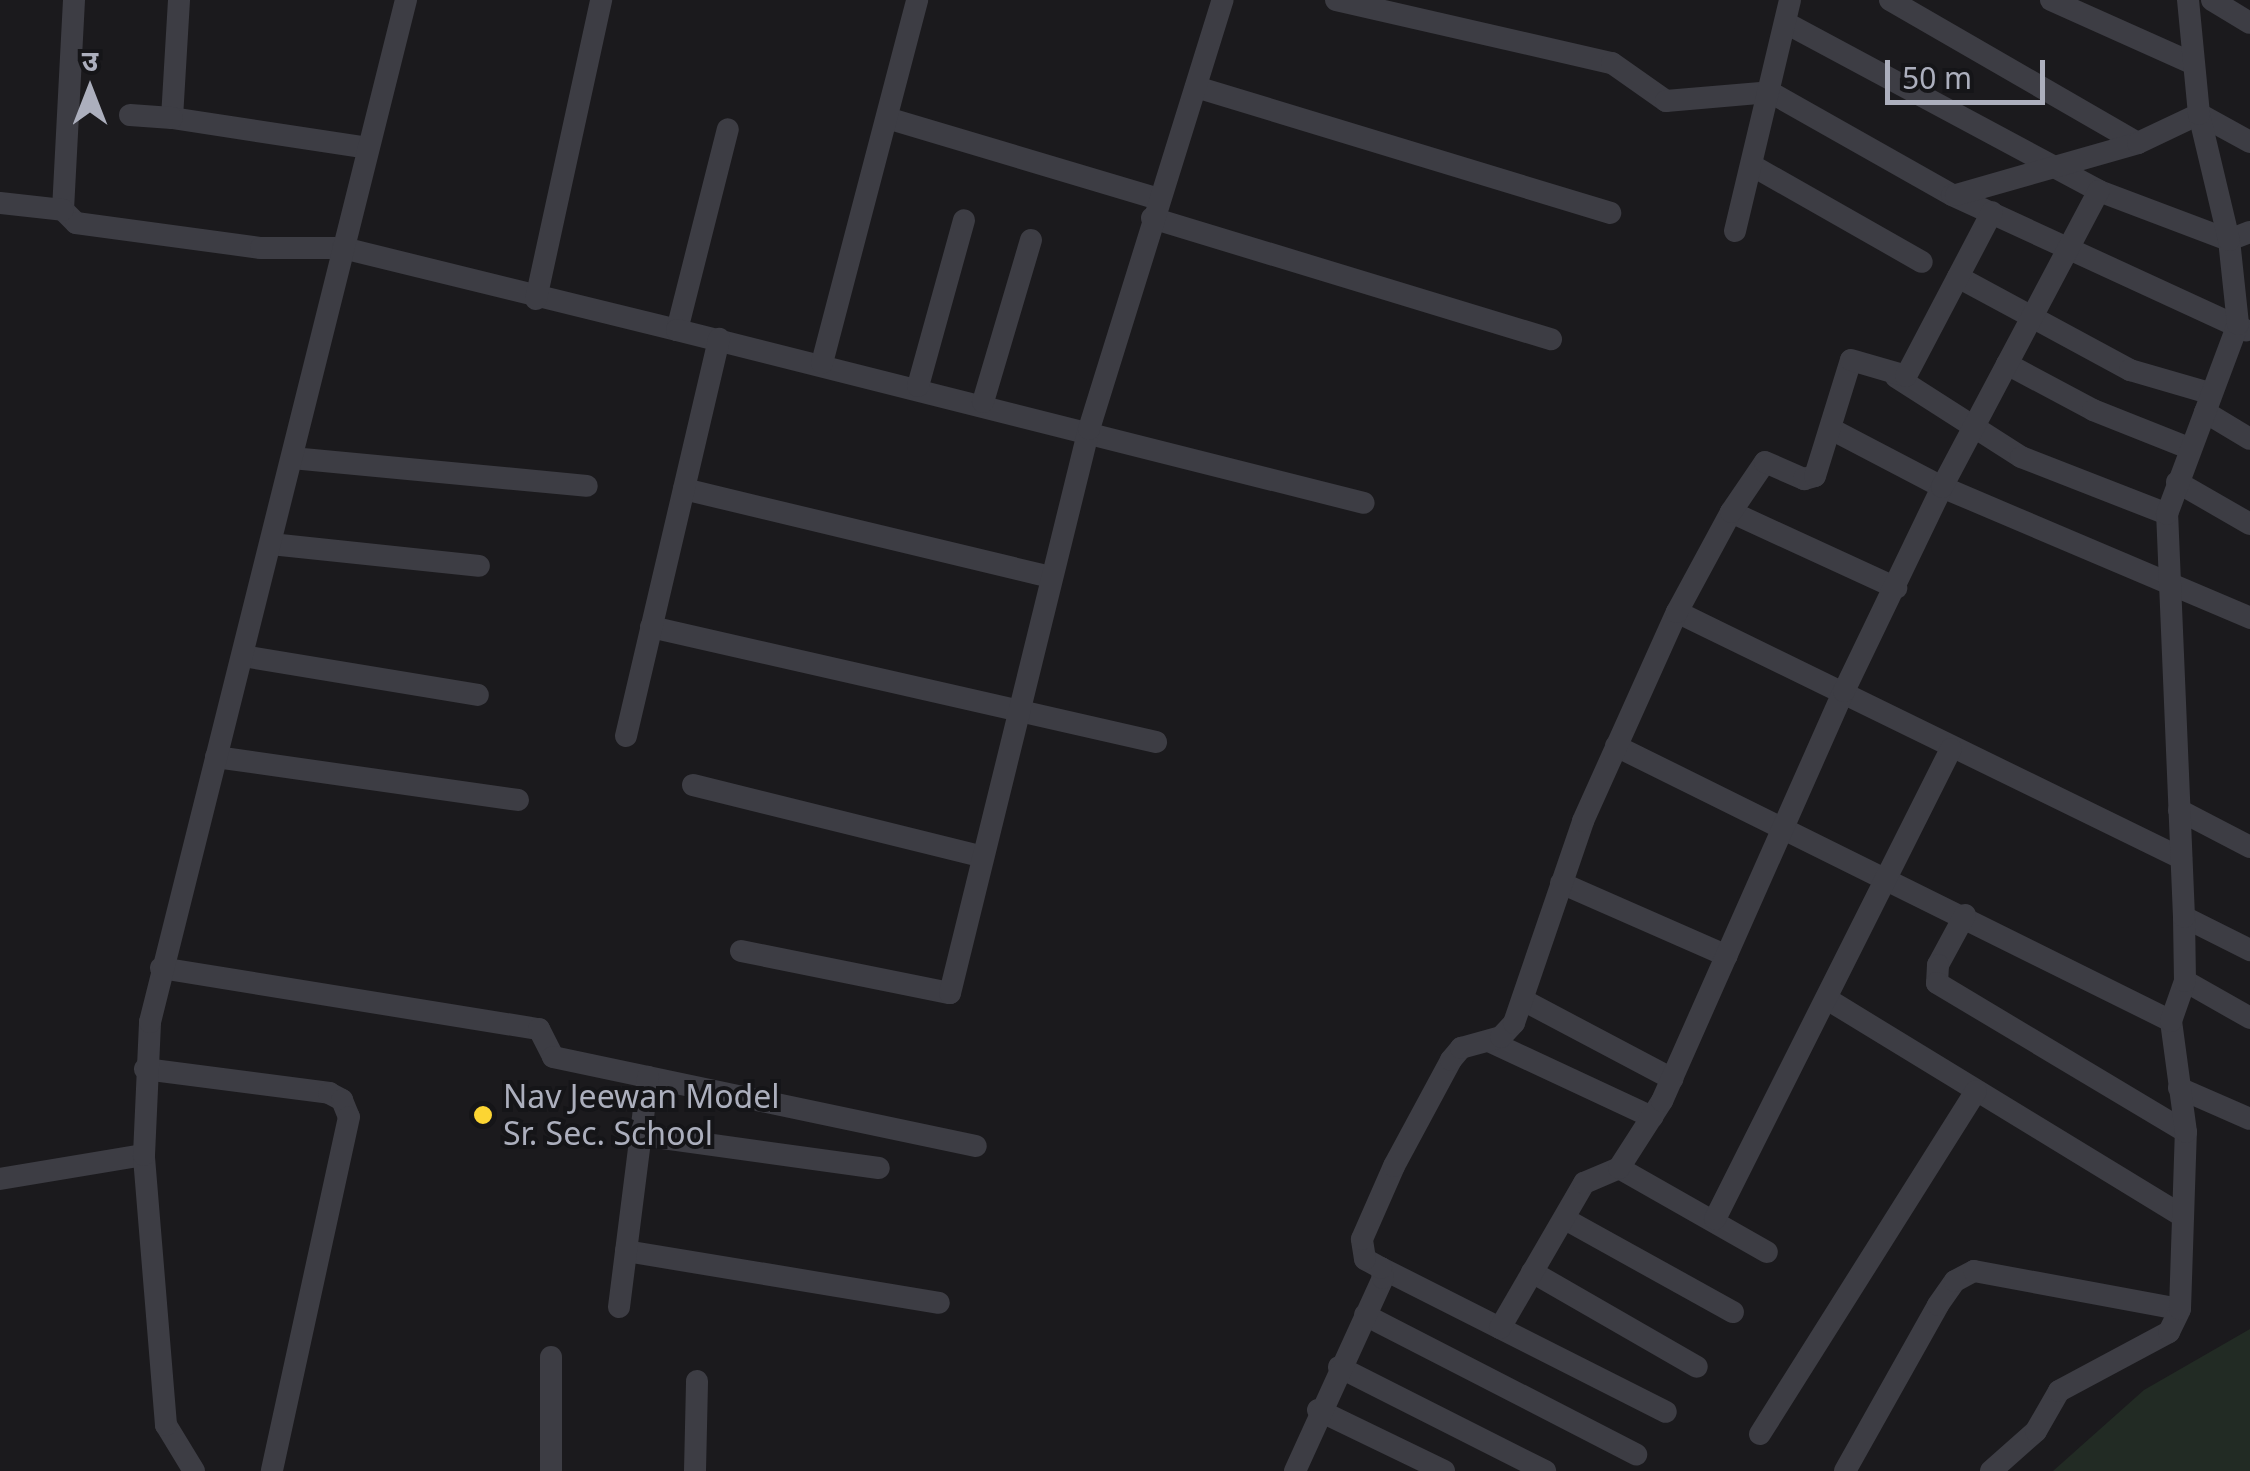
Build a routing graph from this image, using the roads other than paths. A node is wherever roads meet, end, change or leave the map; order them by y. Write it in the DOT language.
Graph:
graph roads {
  1 [pos="74,0"];
  2 [pos="179,0"];
  3 [pos="406,0"];
  4 [pos="601,0"];
  5 [pos="917,0"];
  6 [pos="1223,0"];
  7 [pos="1336,0"];
  8 [pos="1890,0"];
  9 [pos="2051,0"];
  10 [pos="2188,0"];
  11 [pos="2212,0"];
  12 [pos="1788,11"];
  13 [pos="2250,23"];
  14 [pos="2192,63"];
  15 [pos="1196,86"];
  16 [pos="1770,92"];
  17 [pos="2199,114"];
  18 [pos="130,115"];
  19 [pos="172,118"];
  20 [pos="887,118"];
  21 [pos="728,129"];
  22 [pos="2250,142"];
  23 [pos="2138,143"];
  24 [pos="368,148"];
  25 [pos="1753,166"];
  26 [pos="2056,170"];
  27 [pos="2099,192"];
  28 [pos="1952,194"];
  29 [pos="0,203"];
  30 [pos="1155,208"];
  31 [pos="63,210"];
  32 [pos="1992,212"];
  33 [pos="1610,213"];
  34 [pos="964,220"];
  35 [pos="1735,230"];
  36 [pos="2240,236"];
  37 [pos="1030,240"];
  38 [pos="343,248"];
  39 [pos="2073,248"];
  40 [pos="1922,262"];
  41 [pos="1958,278"];
  42 [pos="536,299"];
  43 [pos="2034,316"];
  44 [pos="2244,329"];
  45 [pos="677,330"];
  46 [pos="1551,338"];
  47 [pos="718,339"];
  48 [pos="822,362"];
  49 [pos="2007,364"];
  50 [pos="1896,377"];
  51 [pos="918,386"];
  52 [pos="983,402"];
  53 [pos="2207,402"];
  54 [pos="1089,428"];
  55 [pos="1974,428"];
  56 [pos="1833,430"];
  57 [pos="2250,439"];
  58 [pos="2190,449"];
  59 [pos="292,458"];
  60 [pos="2177,482"];
  61 [pos="587,486"];
  62 [pos="1942,487"];
  63 [pos="684,489"];
  64 [pos="1364,503"];
  65 [pos="1731,512"];
  66 [pos="2167,514"];
  67 [pos="2250,524"];
  68 [pos="271,544"];
  69 [pos="479,566"];
  70 [pos="1052,577"];
  71 [pos="2168,587"];
  72 [pos="1896,588"];
  73 [pos="1677,612"];
  74 [pos="2250,618"];
  75 [pos="652,627"];
  76 [pos="244,656"];
  77 [pos="1844,691"];
  78 [pos="478,694"];
  79 [pos="1016,711"];
  80 [pos="626,736"];
  81 [pos="1156,742"];
  82 [pos="1616,746"];
  83 [pos="1950,749"];
  84 [pos="216,758"];
  85 [pos="693,785"];
  86 [pos="518,800"];
  87 [pos="2179,810"];
  88 [pos="1780,824"];
  89 [pos="2250,847"];
  90 [pos="980,856"];
  91 [pos="2181,858"];
  92 [pos="1887,875"];
  93 [pos="1560,883"];
  94 [pos="1964,916"];
  95 [pos="2184,917"];
  96 [pos="2250,950"];
  97 [pos="741,951"];
  98 [pos="1727,956"];
  99 [pos="161,968"];
  100 [pos="2185,982"];
  101 [pos="1827,999"];
  102 [pos="1523,1000"];
  103 [pos="2250,1018"];
  104 [pos="2171,1021"];
  105 [pos="1490,1042"];
  106 [pos="146,1069"];
  107 [pos="648,1078"];
  108 [pos="1672,1078"];
  109 [pos="2179,1088"];
  110 [pos="1976,1090"];
  111 [pos="1652,1117"];
  112 [pos="2250,1119"];
  113 [pos="2186,1132"];
  114 [pos="640,1135"];
  115 [pos="976,1146"];
  116 [pos="144,1156"];
  117 [pos="879,1168"];
  118 [pos="1619,1168"];
  119 [pos="0,1180"];
  120 [pos="2184,1216"];
  121 [pos="1565,1219"];
  122 [pos="1715,1219"];
  123 [pos="626,1252"];
  124 [pos="1767,1252"];
  125 [pos="1381,1268"];
  126 [pos="1532,1272"];
  127 [pos="939,1303"];
  128 [pos="619,1307"];
  129 [pos="2180,1308"];
  130 [pos="1732,1312"];
  131 [pos="1365,1315"];
  132 [pos="1500,1328"];
  133 [pos="551,1357"];
  134 [pos="1339,1367"];
  135 [pos="1697,1367"];
  136 [pos="696,1381"];
  137 [pos="1318,1410"];
  138 [pos="1666,1412"];
  139 [pos="1760,1434"];
  140 [pos="1636,1454"];
  141 [pos="194,1471"];
  142 [pos="272,1471"];
  143 [pos="551,1471"];
  144 [pos="695,1471"];
  145 [pos="1295,1471"];
  146 [pos="1444,1471"];
  147 [pos="1545,1471"];
  148 [pos="1845,1471"];
  149 [pos="1991,1471"];
  1 -- 31 [label="street"];
  2 -- 19 [label="street"];
  3 -- 24 [label="street"];
  4 -- 42 [label="street"];
  5 -- 20 [label="street"];
  6 -- 15 [label="street"];
  7 -- 16 [label="street"];
  8 -- 23 [label="street"];
  9 -- 14 [label="street"];
  10 -- 14 [label="street"];
  11 -- 13 [label="street"];
  12 -- 16 [label="street"];
  12 -- 26 [label="street"];
  14 -- 17 [label="street"];
  15 -- 30 [label="street"];
  15 -- 33 [label="street"];
  16 -- 25 [label="street"];
  16 -- 28 [label="street"];
  17 -- 22 [label="street"];
  17 -- 23 [label="street"];
  17 -- 36 [label="street"];
  18 -- 19 [label="street"];
  19 -- 24 [label="street"];
  20 -- 30 [label="street"];
  20 -- 48 [label="street"];
  21 -- 45 [label="street"];
  23 -- 26 [label="street"];
  24 -- 38 [label="street"];
  25 -- 35 [label="street"];
  25 -- 40 [label="street"];
  26 -- 27 [label="street"];
  26 -- 28 [label="street"];
  27 -- 36 [label="street"];
  27 -- 39 [label="street"];
  28 -- 32 [label="street"];
  29 -- 31 [label="street"];
  30 -- 46 [label="street"];
  30 -- 54 [label="street"];
  31 -- 38 [label="street"];
  32 -- 39 [label="street"];
  32 -- 41 [label="street"];
  34 -- 51 [label="street"];
  36 -- 44 [label="street"];
  37 -- 52 [label="street"];
  38 -- 42 [label="street"];
  38 -- 59 [label="street"];
  39 -- 43 [label="street"];
  39 -- 44 [label="street"];
  41 -- 43 [label="street"];
  41 -- 50 [label="street"];
  42 -- 45 [label="street"];
  43 -- 49 [label="street"];
  43 -- 53 [label="street"];
  44 -- 53 [label="street"];
  45 -- 47 [label="street"];
  47 -- 48 [label="street"];
  47 -- 63 [label="street"];
  48 -- 51 [label="street"];
  49 -- 55 [label="street"];
  49 -- 58 [label="street"];
  50 -- 55 [label="street"];
  50 -- 56 [label="street"];
  51 -- 52 [label="street"];
  52 -- 54 [label="street"];
  53 -- 57 [label="street"];
  53 -- 58 [label="street"];
  54 -- 64 [label="street"];
  54 -- 70 [label="street"];
  55 -- 62 [label="street"];
  55 -- 66 [label="street"];
  56 -- 62 [label="street"];
  56 -- 65 [label="street"];
  58 -- 60 [label="street"];
  59 -- 61 [label="street"];
  59 -- 68 [label="street"];
  60 -- 66 [label="street"];
  60 -- 67 [label="street"];
  62 -- 71 [label="street"];
  62 -- 72 [label="street"];
  63 -- 70 [label="street"];
  63 -- 75 [label="street"];
  65 -- 72 [label="street"];
  65 -- 73 [label="street"];
  66 -- 71 [label="street"];
  68 -- 69 [label="street"];
  68 -- 76 [label="street"];
  70 -- 79 [label="street"];
  71 -- 74 [label="street"];
  71 -- 87 [label="street"];
  72 -- 77 [label="street"];
  73 -- 77 [label="street"];
  73 -- 82 [label="street"];
  75 -- 79 [label="street"];
  75 -- 80 [label="street"];
  76 -- 78 [label="street"];
  76 -- 84 [label="street"];
  77 -- 83 [label="street"];
  77 -- 88 [label="street"];
  79 -- 81 [label="street"];
  79 -- 90 [label="street"];
  82 -- 88 [label="street"];
  82 -- 93 [label="street"];
  83 -- 91 [label="street"];
  83 -- 92 [label="street"];
  84 -- 86 [label="street"];
  84 -- 99 [label="street"];
  85 -- 90 [label="street"];
  87 -- 89 [label="street"];
  87 -- 91 [label="street"];
  88 -- 92 [label="street"];
  88 -- 98 [label="street"];
  90 -- 97 [label="street"];
  91 -- 95 [label="street"];
  92 -- 94 [label="street"];
  92 -- 101 [label="street"];
  93 -- 98 [label="street"];
  93 -- 102 [label="street"];
  94 -- 104 [label="street"];
  94 -- 113 [label="street"];
  95 -- 96 [label="street"];
  95 -- 100 [label="street"];
  98 -- 108 [label="street"];
  99 -- 106 [label="street"];
  99 -- 107 [label="street"];
  100 -- 103 [label="street"];
  100 -- 104 [label="street"];
  101 -- 110 [label="street"];
  101 -- 122 [label="street"];
  102 -- 105 [label="street"];
  102 -- 108 [label="street"];
  104 -- 109 [label="street"];
  105 -- 111 [label="street"];
  105 -- 125 [label="street"];
  106 -- 116 [label="street"];
  106 -- 142 [label="street"];
  107 -- 114 [label="street"];
  107 -- 115 [label="street"];
  108 -- 111 [label="street"];
  109 -- 112 [label="street"];
  109 -- 113 [label="street"];
  110 -- 120 [label="street"];
  110 -- 139 [label="street"];
  111 -- 118 [label="street"];
  113 -- 120 [label="street"];
  114 -- 117 [label="street"];
  114 -- 123 [label="street"];
  116 -- 119 [label="street"];
  116 -- 141 [label="street"];
  118 -- 121 [label="street"];
  118 -- 122 [label="street"];
  120 -- 129 [label="street"];
  121 -- 126 [label="street"];
  121 -- 130 [label="street"];
  122 -- 124 [label="street"];
  123 -- 127 [label="street"];
  123 -- 128 [label="street"];
  125 -- 131 [label="street"];
  125 -- 132 [label="street"];
  126 -- 132 [label="street"];
  126 -- 135 [label="street"];
  129 -- 148 [label="street"];
  129 -- 149 [label="street"];
  131 -- 134 [label="street"];
  131 -- 140 [label="street"];
  132 -- 138 [label="street"];
  133 -- 143 [label="street"];
  134 -- 137 [label="street"];
  134 -- 147 [label="street"];
  136 -- 144 [label="street"];
  137 -- 145 [label="street"];
  137 -- 146 [label="street"];
}
